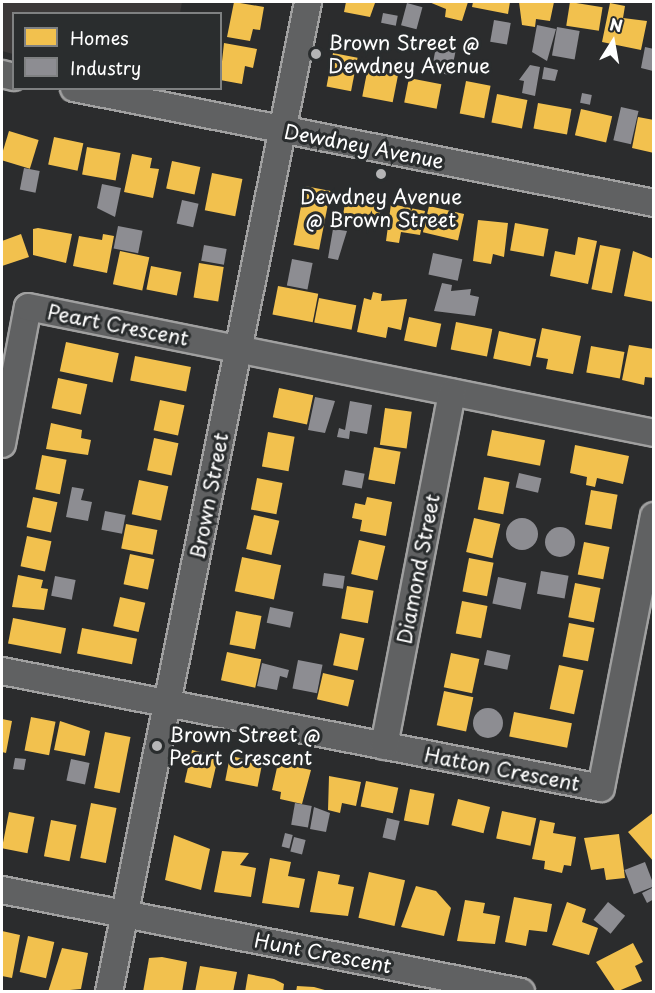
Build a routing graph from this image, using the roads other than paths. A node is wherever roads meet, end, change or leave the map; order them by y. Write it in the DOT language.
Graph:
graph roads {
  1 [pos="308,2"];
  2 [pos="84,90"];
  3 [pos="282,130"];
  4 [pos="654,203"];
  5 [pos="238,350"];
  6 [pos="452,392"];
  7 [pos="654,433"];
  8 [pos="2,444"];
  9 [pos="654,516"];
  10 [pos="2,671"];
  11 [pos="167,704"];
  12 [pos="384,746"];
  13 [pos="2,890"];
  14 [pos="124,915"];
  15 [pos="109,992"];
  16 [pos="520,992"];
  1 -- 3 [label="street, Brown Street"];
  2 -- 3 [label="street, Dewdney Avenue"];
  3 -- 4 [label="street, Dewdney Avenue"];
  3 -- 5 [label="street, Brown Street"];
  5 -- 6 [label="street"];
  5 -- 8 [label="street, Peart Crescent"];
  5 -- 11 [label="street, Brown Street"];
  6 -- 7 [label="street"];
  6 -- 12 [label="street, Diamond Street"];
  9 -- 12 [label="street, Hatton Crescent"];
  10 -- 11 [label="street"];
  11 -- 12 [label="street, Hatton Crescent"];
  11 -- 14 [label="street, Brown Street"];
  13 -- 14 [label="street, Hunt Crescent"];
  14 -- 15 [label="street, Brown Street"];
  14 -- 16 [label="street, Hunt Crescent"];
}
